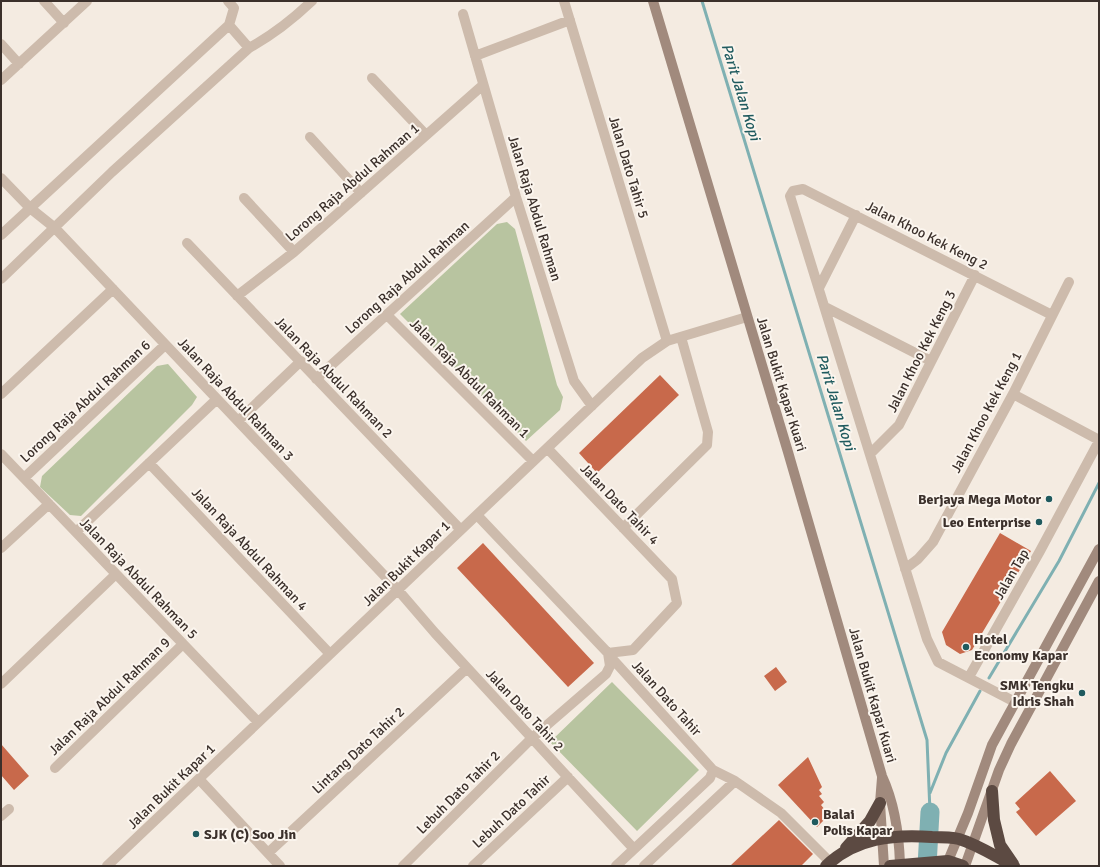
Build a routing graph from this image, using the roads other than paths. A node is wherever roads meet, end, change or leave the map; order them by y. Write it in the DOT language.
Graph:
graph roads {
  1 [pos="44,1"];
  2 [pos="87,1"];
  3 [pos="228,1"];
  4 [pos="312,1"];
  5 [pos="575,1"];
  6 [pos="652,1"];
  7 [pos="565,4"];
  8 [pos="463,14"];
  9 [pos="570,20"];
  10 [pos="64,22"];
  11 [pos="229,25"];
  12 [pos="1,44"];
  13 [pos="249,48"];
  14 [pos="475,56"];
  15 [pos="19,64"];
  16 [pos="372,78"];
  17 [pos="1,80"];
  18 [pos="483,85"];
  19 [pos="426,135"];
  20 [pos="310,137"];
  21 [pos="1,178"];
  22 [pos="361,193"];
  23 [pos="516,197"];
  24 [pos="244,198"];
  25 [pos="30,208"];
  26 [pos="856,215"];
  27 [pos="55,228"];
  28 [pos="1,235"];
  29 [pos="187,243"];
  30 [pos="294,252"];
  31 [pos="975,275"];
  32 [pos="1,279"];
  33 [pos="1069,282"];
  34 [pos="819,288"];
  35 [pos="113,289"];
  36 [pos="237,296"];
  37 [pos="825,307"];
  38 [pos="387,315"];
  39 [pos="1052,315"];
  40 [pos="747,317"];
  41 [pos="681,337"];
  42 [pos="668,341"];
  43 [pos="165,345"];
  44 [pos="301,361"];
  45 [pos="931,361"];
  46 [pos="316,379"];
  47 [pos="1,394"];
  48 [pos="1012,394"];
  49 [pos="217,399"];
  50 [pos="592,406"];
  51 [pos="238,421"];
  52 [pos="1099,440"];
  53 [pos="547,448"];
  54 [pos="1,454"];
  55 [pos="870,454"];
  56 [pos="533,462"];
  57 [pos="149,463"];
  58 [pos="24,478"];
  59 [pos="49,504"];
  60 [pos="477,515"];
  61 [pos="623,528"];
  62 [pos="461,530"];
  63 [pos="76,532"];
  64 [pos="1,548"];
  65 [pos="1099,549"];
  66 [pos="905,569"];
  67 [pos="116,574"];
  68 [pos="1099,582"];
  69 [pos="398,590"];
  70 [pos="183,644"];
  71 [pos="608,653"];
  72 [pos="330,654"];
  73 [pos="467,668"];
  74 [pos="969,677"];
  75 [pos="1,684"];
  76 [pos="1015,702"];
  77 [pos="258,722"];
  78 [pos="532,738"];
  79 [pos="55,768"];
  80 [pos="713,770"];
  81 [pos="882,776"];
  82 [pos="568,777"];
  83 [pos="199,779"];
  84 [pos="735,781"];
  85 [pos="992,791"];
  86 [pos="880,803"];
  87 [pos="9,809"];
  88 [pos="1,816"];
  89 [pos="902,835"];
  90 [pos="884,837"];
  91 [pos="952,838"];
  92 [pos="974,844"];
  93 [pos="634,849"];
  94 [pos="843,852"];
  95 [pos="268,853"];
  96 [pos="946,861"];
  97 [pos="828,864"];
  98 [pos="898,864"];
  99 [pos="107,866"];
  100 [pos="280,866"];
  101 [pos="403,866"];
  102 [pos="474,866"];
  103 [pos="616,866"];
  104 [pos="644,866"];
  105 [pos="884,866"];
  106 [pos="964,866"];
  107 [pos="1014,866"];
  1 -- 10 [label="street"];
  2 -- 10 [label="street"];
  3 -- 11 [label="street"];
  4 -- 13 [label="street"];
  5 -- 7 [label="street"];
  6 -- 40 [label="street, Jalan Bukit Kapar Kuari"];
  7 -- 9 [label="street, Jalan Dato Tahir 5"];
  8 -- 14 [label="street, Jalan Raja Abdul Rahman"];
  9 -- 14 [label="street"];
  9 -- 42 [label="street, Jalan Dato Tahir 5"];
  10 -- 15 [label="street"];
  11 -- 13 [label="street"];
  11 -- 25 [label="street"];
  12 -- 15 [label="street"];
  13 -- 27 [label="street"];
  14 -- 18 [label="street, Jalan Raja Abdul Rahman"];
  15 -- 17 [label="street"];
  16 -- 19 [label="street"];
  18 -- 19 [label="street, Lorong Raja Abdul Rahman 1"];
  18 -- 23 [label="street, Jalan Raja Abdul Rahman"];
  19 -- 22 [label="street, Lorong Raja Abdul Rahman 1"];
  20 -- 22 [label="street"];
  21 -- 25 [label="street, Jalan Raja Abdul Rahman 3"];
  22 -- 30 [label="street, Lorong Raja Abdul Rahman 1"];
  23 -- 38 [label="street, Lorong Raja Abdul Rahman"];
  23 -- 50 [label="street, Jalan Raja Abdul Rahman"];
  24 -- 30 [label="street"];
  25 -- 27 [label="street, Jalan Raja Abdul Rahman 3"];
  25 -- 28 [label="street"];
  26 -- 31 [label="street, Jalan Khoo Kek Keng 2"];
  26 -- 34 [label="street"];
  26 -- 34 [label="street, Jalan Khoo Kek Keng 2"];
  27 -- 32 [label="street"];
  27 -- 35 [label="street, Jalan Raja Abdul Rahman 3"];
  29 -- 36 [label="street, Jalan Raja Abdul Rahman 2"];
  30 -- 36 [label="street, Lorong Raja Abdul Rahman 1"];
  31 -- 39 [label="street, Jalan Khoo Kek Keng 2"];
  31 -- 45 [label="street, Jalan Khoo Kek Keng 3"];
  33 -- 39 [label="street, Jalan Khoo Kek Keng 1"];
  34 -- 37 [label="street"];
  35 -- 43 [label="street, Jalan Raja Abdul Rahman 3"];
  35 -- 47 [label="street"];
  36 -- 44 [label="street, Jalan Raja Abdul Rahman 2"];
  37 -- 45 [label="street"];
  37 -- 55 [label="street"];
  38 -- 46 [label="street, Lorong Raja Abdul Rahman"];
  38 -- 56 [label="street, Jalan Raja Abdul Rahman 1"];
  39 -- 48 [label="street, Jalan Khoo Kek Keng 1"];
  40 -- 41 [label="street, Jalan Bukit Kapar 1"];
  40 -- 81 [label="street, Jalan Bukit Kapar Kuari"];
  41 -- 42 [label="street, Jalan Bukit Kapar 1"];
  41 -- 61 [label="street"];
  42 -- 50 [label="street, Jalan Bukit Kapar 1"];
  43 -- 49 [label="street, Jalan Raja Abdul Rahman 3"];
  43 -- 58 [label="street, Lorong Raja Abdul Rahman 6"];
  44 -- 46 [label="street, Jalan Raja Abdul Rahman 2"];
  44 -- 51 [label="street"];
  45 -- 55 [label="street, Jalan Khoo Kek Keng 3"];
  46 -- 62 [label="street, Jalan Raja Abdul Rahman 2"];
  48 -- 52 [label="street"];
  48 -- 66 [label="street, Jalan Khoo Kek Keng 1"];
  49 -- 51 [label="street, Jalan Raja Abdul Rahman 3"];
  49 -- 57 [label="street"];
  50 -- 53 [label="street, Jalan Bukit Kapar 1"];
  51 -- 69 [label="street, Jalan Raja Abdul Rahman 3"];
  52 -- 74 [label="street, Jalan Tap"];
  53 -- 56 [label="street, Jalan Bukit Kapar 1"];
  53 -- 61 [label="street, Jalan Dato Tahir 4"];
  54 -- 58 [label="street, Jalan Raja Abdul Rahman 5"];
  55 -- 66 [label="street"];
  56 -- 60 [label="street, Jalan Bukit Kapar 1"];
  57 -- 63 [label="street"];
  57 -- 72 [label="street, Jalan Raja Abdul Rahman 4"];
  58 -- 59 [label="street, Jalan Raja Abdul Rahman 5"];
  59 -- 63 [label="street, Jalan Raja Abdul Rahman 5"];
  59 -- 64 [label="street"];
  60 -- 62 [label="street, Jalan Bukit Kapar 1"];
  60 -- 71 [label="street, Jalan Dato Tahir"];
  61 -- 71 [label="street, Jalan Dato Tahir 4"];
  62 -- 69 [label="street, Jalan Bukit Kapar 1"];
  63 -- 67 [label="street, Jalan Raja Abdul Rahman 5"];
  65 -- 76 [label="street"];
  66 -- 74 [label="street"];
  67 -- 70 [label="street, Jalan Raja Abdul Rahman 5"];
  67 -- 75 [label="street"];
  68 -- 85 [label="street"];
  69 -- 72 [label="street, Jalan Bukit Kapar 1"];
  69 -- 73 [label="street, Jalan Dato Tahir 2"];
  70 -- 77 [label="street, Jalan Raja Abdul Rahman 5"];
  70 -- 79 [label="street, Jalan Raja Abdul Rahman 9"];
  71 -- 78 [label="street, Lebuh Dato Tahir 2"];
  71 -- 80 [label="street, Jalan Dato Tahir"];
  72 -- 77 [label="street, Jalan Bukit Kapar 1"];
  73 -- 78 [label="street, Jalan Dato Tahir 2"];
  73 -- 95 [label="street, Lintang Dato Tahir 2"];
  74 -- 76 [label="street"];
  76 -- 91 [label="street"];
  77 -- 83 [label="street, Jalan Bukit Kapar 1"];
  78 -- 82 [label="street, Jalan Dato Tahir 2"];
  78 -- 101 [label="street, Lebuh Dato Tahir 2"];
  80 -- 84 [label="street"];
  80 -- 93 [label="street"];
  81 -- 86 [label="street, Jalan Bukit Kapar Kuari"];
  81 -- 89 [label="street, Jalan Bukit Kapar Kuari"];
  82 -- 93 [label="street, Jalan Dato Tahir 2"];
  82 -- 102 [label="street, Lebuh Dato Tahir"];
  83 -- 95 [label="street"];
  83 -- 99 [label="street, Jalan Bukit Kapar 1"];
  84 -- 97 [label="street"];
  84 -- 104 [label="street"];
  85 -- 92 [label="street"];
  85 -- 107 [label="highway"];
  86 -- 90 [label="street, Jalan Bukit Kapar Kuari"];
  86 -- 94 [label="highway"];
  87 -- 88 [label="street"];
  89 -- 90 [label="highway"];
  89 -- 91 [label="highway"];
  89 -- 98 [label="street, Jalan Bukit Kapar Kuari"];
  90 -- 94 [label="highway"];
  90 -- 105 [label="street, Jalan Bukit Kapar Kuari"];
  91 -- 92 [label="highway"];
  91 -- 96 [label="street"];
  92 -- 106 [label="street"];
  92 -- 107 [label="highway"];
  93 -- 103 [label="street"];
  94 -- 97 [label="highway"];
  95 -- 100 [label="street"];
  96 -- 98 [label="highway"];
  96 -- 106 [label="highway"];
}
